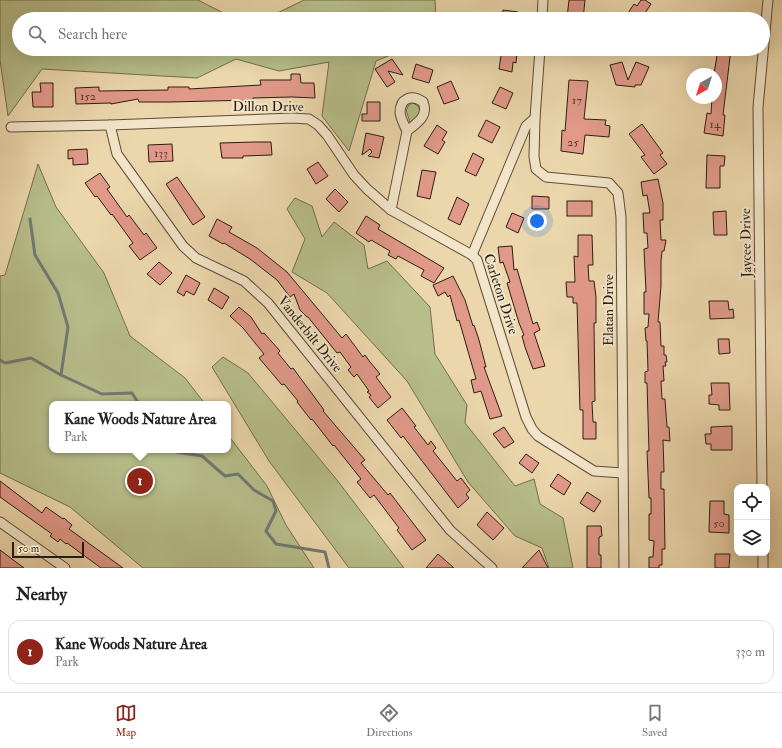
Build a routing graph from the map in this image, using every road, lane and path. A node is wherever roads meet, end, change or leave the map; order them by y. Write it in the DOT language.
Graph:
graph roads {
  1 [pos="544,0"];
  2 [pos="768,0"];
  3 [pos="543,12"];
  4 [pos="767,12"];
  5 [pos="539,56"];
  6 [pos="763,56"];
  7 [pos="535,118"];
  8 [pos="110,125"];
  9 [pos="11,127"];
  10 [pos="407,131"];
  11 [pos="391,210"];
  12 [pos="472,255"];
  13 [pos="622,473"];
  14 [pos="762,484"];
  15 [pos="0,522"];
  16 [pos="763,556"];
  17 [pos="65,568"];
  18 [pos="492,568"];
  19 [pos="624,568"];
  20 [pos="763,568"];
  1 -- 3 [label="street"];
  2 -- 4 [label="street, Jaycee Drive"];
  5 -- 7 [label="street"];
  6 -- 14 [label="street, Jaycee Drive"];
  7 -- 12 [label="street, Carleton Drive"];
  7 -- 13 [label="street, Elatan Drive"];
  8 -- 9 [label="street, Dillon Drive"];
  8 -- 11 [label="street, Dillon Drive"];
  8 -- 18 [label="street, Vanderbilt Drive"];
  10 -- 11 [label="street"];
  11 -- 12 [label="street, Dillon Drive"];
  12 -- 13 [label="street, Carleton Drive"];
  13 -- 19 [label="street, Elatan Drive"];
  15 -- 17 [label="street"];
  16 -- 20 [label="street"];
}
